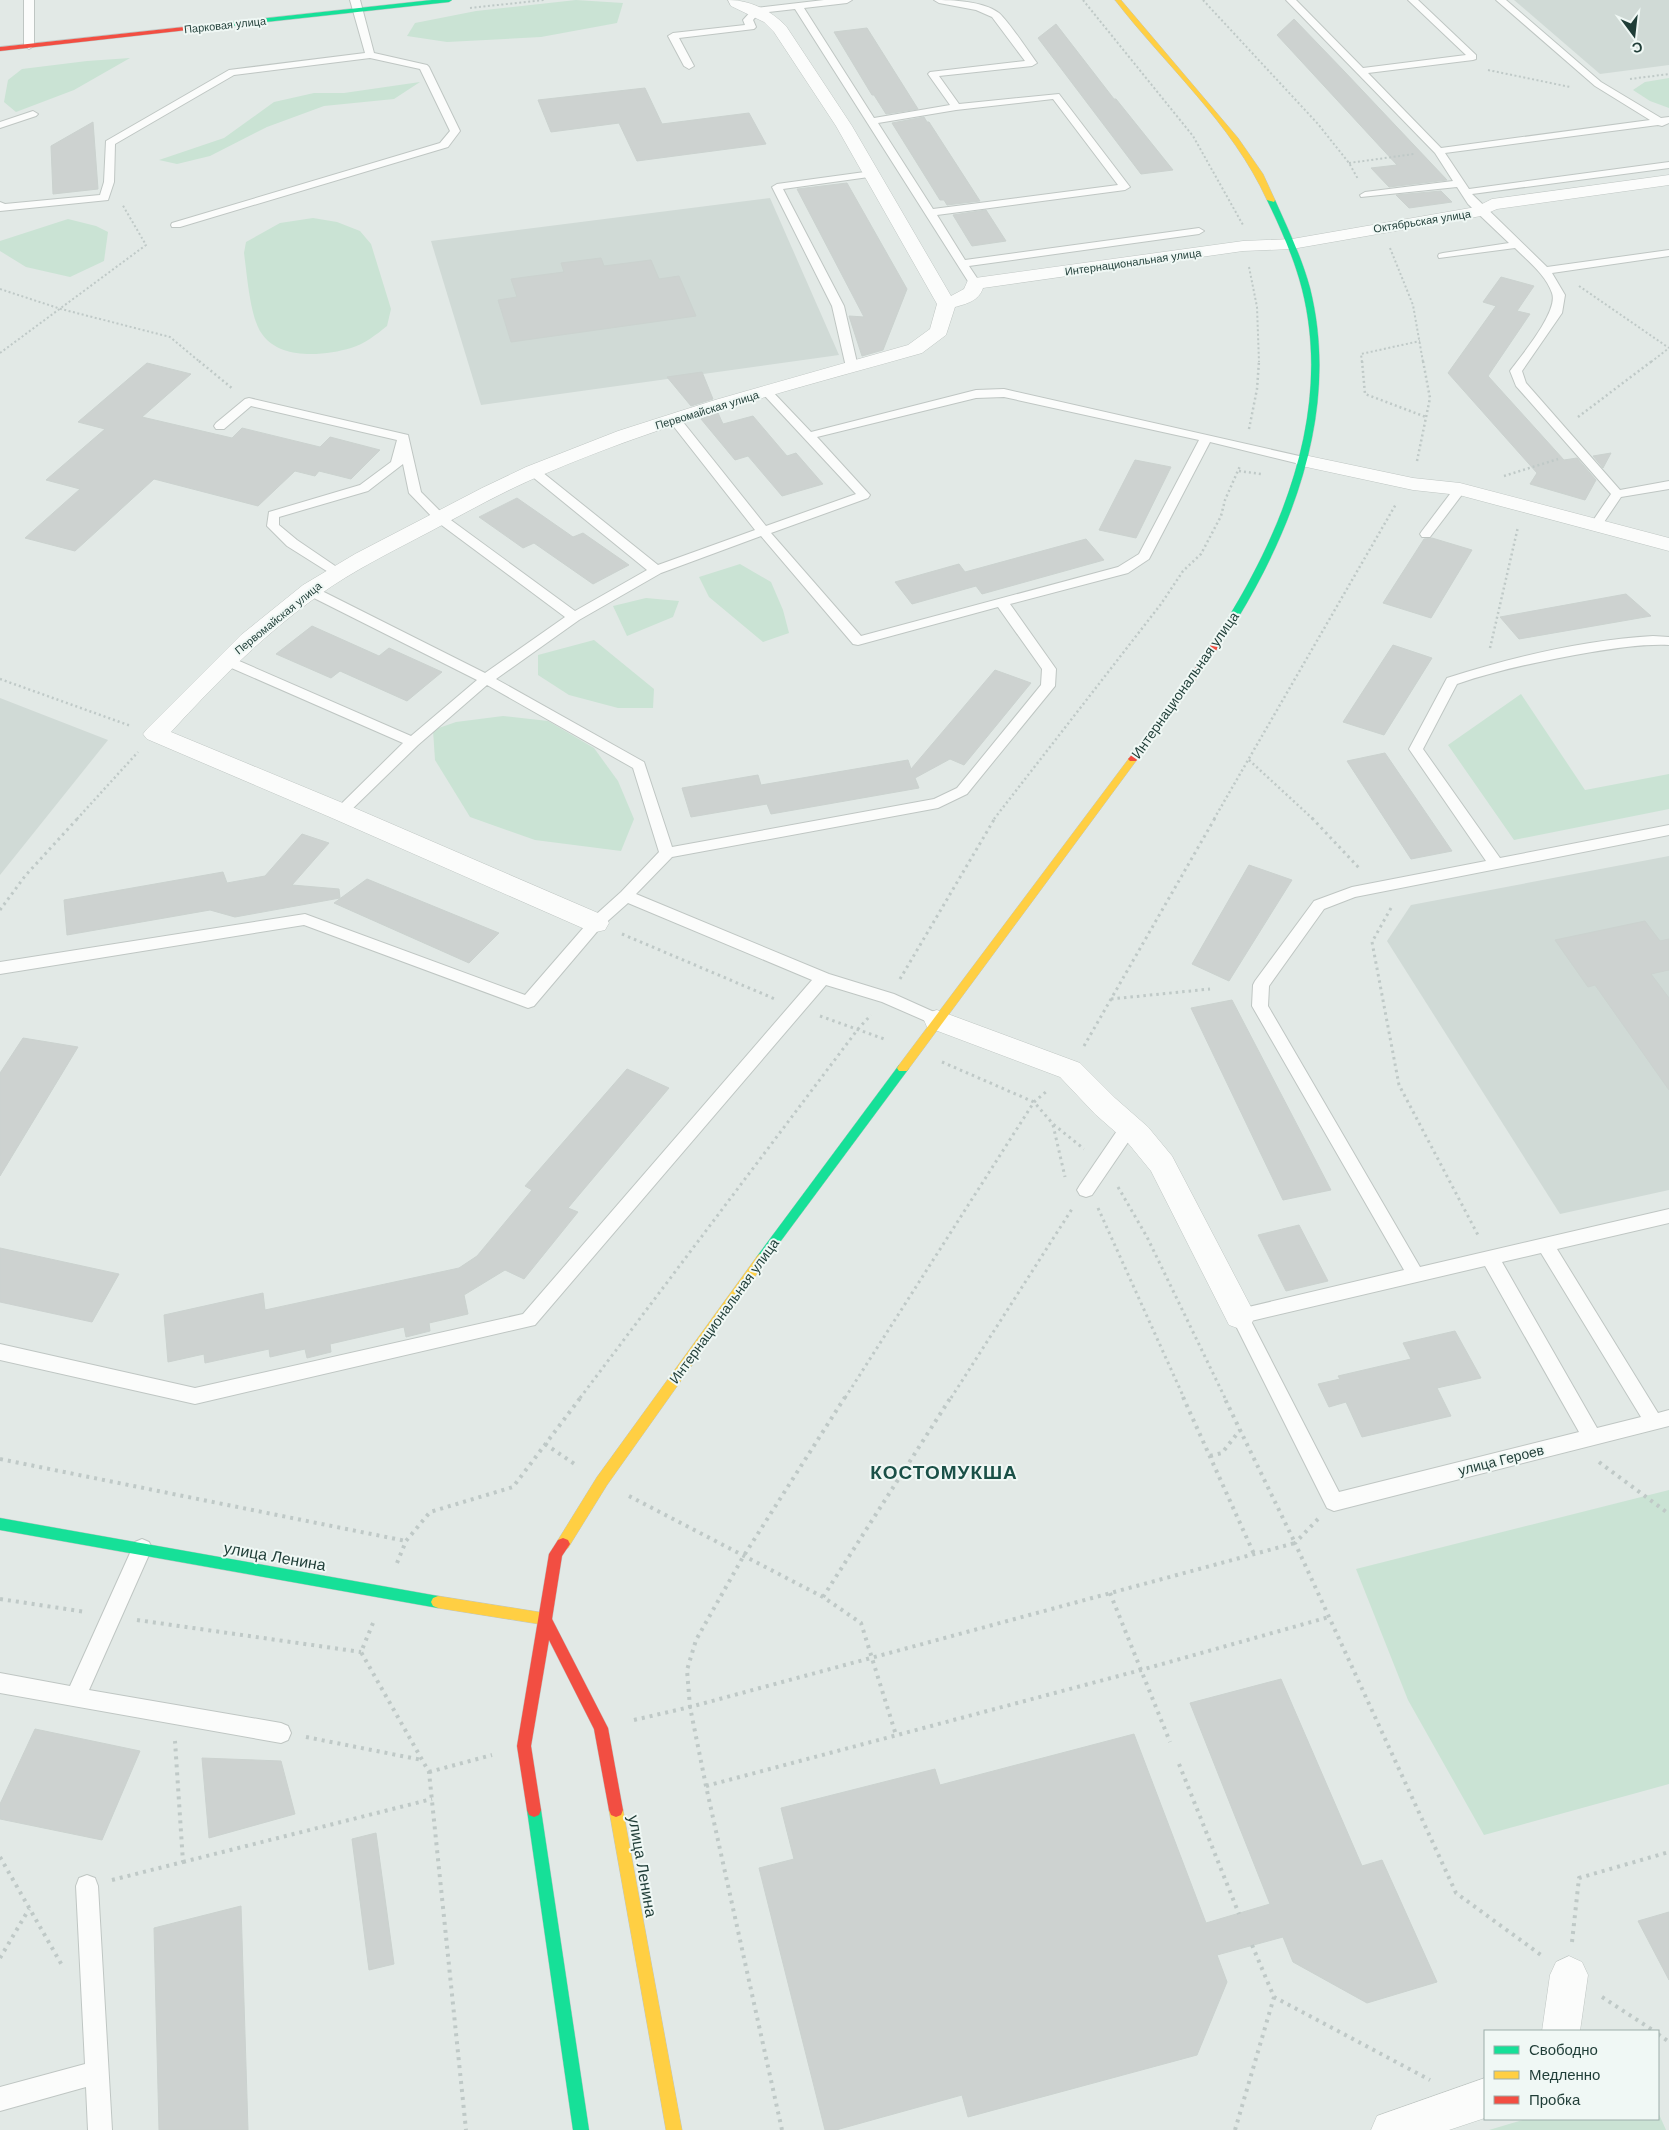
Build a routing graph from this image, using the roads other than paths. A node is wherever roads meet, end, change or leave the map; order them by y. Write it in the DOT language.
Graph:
graph roads {
  1 [pos="28,0"];
  2 [pos="450,0"];
  3 [pos="736,0"];
  4 [pos="847,0"];
  5 [pos="940,0"];
  6 [pos="1118,0"];
  7 [pos="1291,0"];
  8 [pos="1412,0"];
  9 [pos="1501,0"];
  10 [pos="356,5"];
  11 [pos="798,6"];
  12 [pos="756,11"];
  13 [pos="29,46"];
  14 [pos="0,49"];
  15 [pos="370,55"];
  16 [pos="689,66"];
  17 [pos="1361,71"];
  18 [pos="956,107"];
  19 [pos="33,114"];
  20 [pos="872,120"];
  21 [pos="1665,120"];
  22 [pos="0,125"];
  23 [pos="1669,129"];
  24 [pos="1439,151"];
  25 [pos="1669,165"];
  26 [pos="872,174"];
  27 [pos="1669,180"];
  28 [pos="1461,182"];
  29 [pos="1467,192"];
  30 [pos="1365,196"];
  31 [pos="0,205"];
  32 [pos="1481,212"];
  33 [pos="930,213"];
  34 [pos="176,225"];
  35 [pos="1199,231"];
  36 [pos="1292,244"];
  37 [pos="1516,245"];
  38 [pos="1669,253"];
  39 [pos="1443,256"];
  40 [pos="961,264"];
  41 [pos="1545,271"];
  42 [pos="975,284"];
  43 [pos="946,304"];
  44 [pos="852,367"];
  45 [pos="767,392"];
  46 [pos="675,420"];
  47 [pos="220,426"];
  48 [pos="808,436"];
  49 [pos="404,438"];
  50 [pos="1206,438"];
  51 [pos="1304,461"];
  52 [pos="533,471"];
  53 [pos="1669,485"];
  54 [pos="1460,488"];
  55 [pos="1617,494"];
  56 [pos="440,518"];
  57 [pos="1596,525"];
  58 [pos="763,531"];
  59 [pos="1426,534"];
  60 [pos="1669,545"];
  61 [pos="656,570"];
  62 [pos="338,572"];
  63 [pos="310,590"];
  64 [pos="1002,604"];
  65 [pos="574,617"];
  66 [pos="1669,641"];
  67 [pos="225,660"];
  68 [pos="486,679"];
  69 [pos="413,742"];
  70 [pos="341,812"];
  71 [pos="1669,830"];
  72 [pos="667,853"];
  73 [pos="1495,862"];
  74 [pos="626,896"];
  75 [pos="596,923"];
  76 [pos="0,968"];
  77 [pos="823,978"];
  78 [pos="937,1020"];
  79 [pos="1128,1127"];
  80 [pos="1089,1197"];
  81 [pos="1669,1216"];
  82 [pos="1545,1245"];
  83 [pos="1490,1258"];
  84 [pos="1416,1275"];
  85 [pos="1240,1316"];
  86 [pos="0,1352"];
  87 [pos="1661,1420"];
  88 [pos="1592,1437"];
  89 [pos="0,1524"];
  90 [pos="142,1548"];
  91 [pos="545,1619"];
  92 [pos="0,1683"];
  93 [pos="76,1697"];
  94 [pos="280,1732"];
  95 [pos="87,1886"];
  96 [pos="1569,1975"];
  97 [pos="1561,2030"];
  98 [pos="97,2072"];
  99 [pos="0,2099"];
  100 [pos="1479,2100"];
  101 [pos="100,2130"];
  102 [pos="581,2130"];
  103 [pos="674,2130"];
  104 [pos="1390,2130"];
  1 -- 13 [label="lane"];
  2 -- 10 [label="main road, Парковая улица"];
  3 -- 12 [label="street"];
  4 -- 11 [label="lane"];
  5 -- 18 [label="lane"];
  6 -- 36 [label="main road, Интернациональная улица"];
  7 -- 17 [label="lane"];
  8 -- 17 [label="lane"];
  9 -- 21 [label="lane"];
  10 -- 13 [label="main road, Парковая улица"];
  10 -- 15 [label="lane"];
  11 -- 12 [label="lane"];
  11 -- 20 [label="lane"];
  12 -- 16 [label="lane"];
  12 -- 26 [label="street"];
  13 -- 14 [label="main road, Парковая улица"];
  15 -- 31 [label="lane"];
  15 -- 34 [label="lane"];
  17 -- 24 [label="lane"];
  18 -- 20 [label="lane"];
  18 -- 33 [label="lane"];
  19 -- 22 [label="lane"];
  20 -- 33 [label="lane"];
  21 -- 23 [label="lane"];
  21 -- 24 [label="lane"];
  24 -- 28 [label="lane"];
  25 -- 29 [label="lane"];
  26 -- 43 [label="street"];
  26 -- 44 [label="lane"];
  27 -- 32 [label="street, Октябрьская улица"];
  28 -- 29 [label="lane"];
  28 -- 30 [label="lane"];
  29 -- 32 [label="lane"];
  32 -- 36 [label="street, Октябрьская улица"];
  32 -- 37 [label="lane"];
  33 -- 40 [label="lane"];
  35 -- 40 [label="lane"];
  36 -- 42 [label="street, Интернациональная улица"];
  36 -- 51 [label="main road, Интернациональная улица"];
  37 -- 39 [label="lane"];
  37 -- 41 [label="lane"];
  38 -- 41 [label="lane"];
  40 -- 42 [label="lane"];
  41 -- 55 [label="lane"];
  42 -- 43 [label="street"];
  43 -- 44 [label="street, Первомайская улица"];
  44 -- 45 [label="street, Первомайская улица"];
  45 -- 46 [label="street, Первомайская улица"];
  45 -- 48 [label="lane"];
  46 -- 52 [label="street, Первомайская улица"];
  46 -- 58 [label="lane"];
  47 -- 49 [label="lane"];
  48 -- 50 [label="lane"];
  48 -- 58 [label="lane"];
  49 -- 56 [label="lane"];
  49 -- 62 [label="lane"];
  50 -- 51 [label="lane"];
  50 -- 64 [label="lane"];
  51 -- 54 [label="street"];
  51 -- 78 [label="main road, Интернациональная улица"];
  52 -- 56 [label="street, Первомайская улица"];
  52 -- 61 [label="lane"];
  53 -- 55 [label="lane"];
  54 -- 57 [label="street"];
  54 -- 59 [label="lane"];
  55 -- 57 [label="lane"];
  56 -- 62 [label="street, Первомайская улица"];
  56 -- 65 [label="lane"];
  57 -- 60 [label="street"];
  58 -- 61 [label="lane"];
  58 -- 64 [label="lane"];
  61 -- 65 [label="lane"];
  62 -- 63 [label="street, Первомайская улица"];
  63 -- 67 [label="street, Первомайская улица"];
  63 -- 68 [label="lane"];
  64 -- 72 [label="lane"];
  65 -- 68 [label="lane"];
  66 -- 73 [label="lane"];
  67 -- 69 [label="lane"];
  67 -- 70 [label="street, Первомайская улица"];
  68 -- 69 [label="lane"];
  68 -- 72 [label="lane"];
  69 -- 70 [label="lane"];
  70 -- 75 [label="street"];
  71 -- 73 [label="lane"];
  72 -- 74 [label="lane"];
  73 -- 84 [label="lane"];
  74 -- 75 [label="lane"];
  74 -- 77 [label="lane"];
  75 -- 76 [label="lane"];
  77 -- 78 [label="lane"];
  77 -- 86 [label="lane"];
  78 -- 79 [label="street"];
  78 -- 91 [label="main road, Интернациональная улица"];
  79 -- 80 [label="lane"];
  79 -- 85 [label="street"];
  81 -- 82 [label="lane"];
  82 -- 83 [label="lane"];
  82 -- 87 [label="lane"];
  83 -- 84 [label="lane"];
  83 -- 88 [label="lane"];
  84 -- 85 [label="lane"];
  85 -- 88 [label="lane, улица Героев"];
  87 -- 88 [label="lane, улица Героев"];
  89 -- 90 [label="main road, улица Ленина"];
  90 -- 91 [label="main road, улица Ленина"];
  90 -- 93 [label="lane"];
  91 -- 102 [label="main road"];
  91 -- 103 [label="main road, улица Ленина"];
  92 -- 93 [label="lane"];
  93 -- 94 [label="lane"];
  95 -- 98 [label="lane"];
  96 -- 97 [label="street"];
  98 -- 99 [label="lane"];
  98 -- 101 [label="lane"];
  100 -- 104 [label="street"];
}
